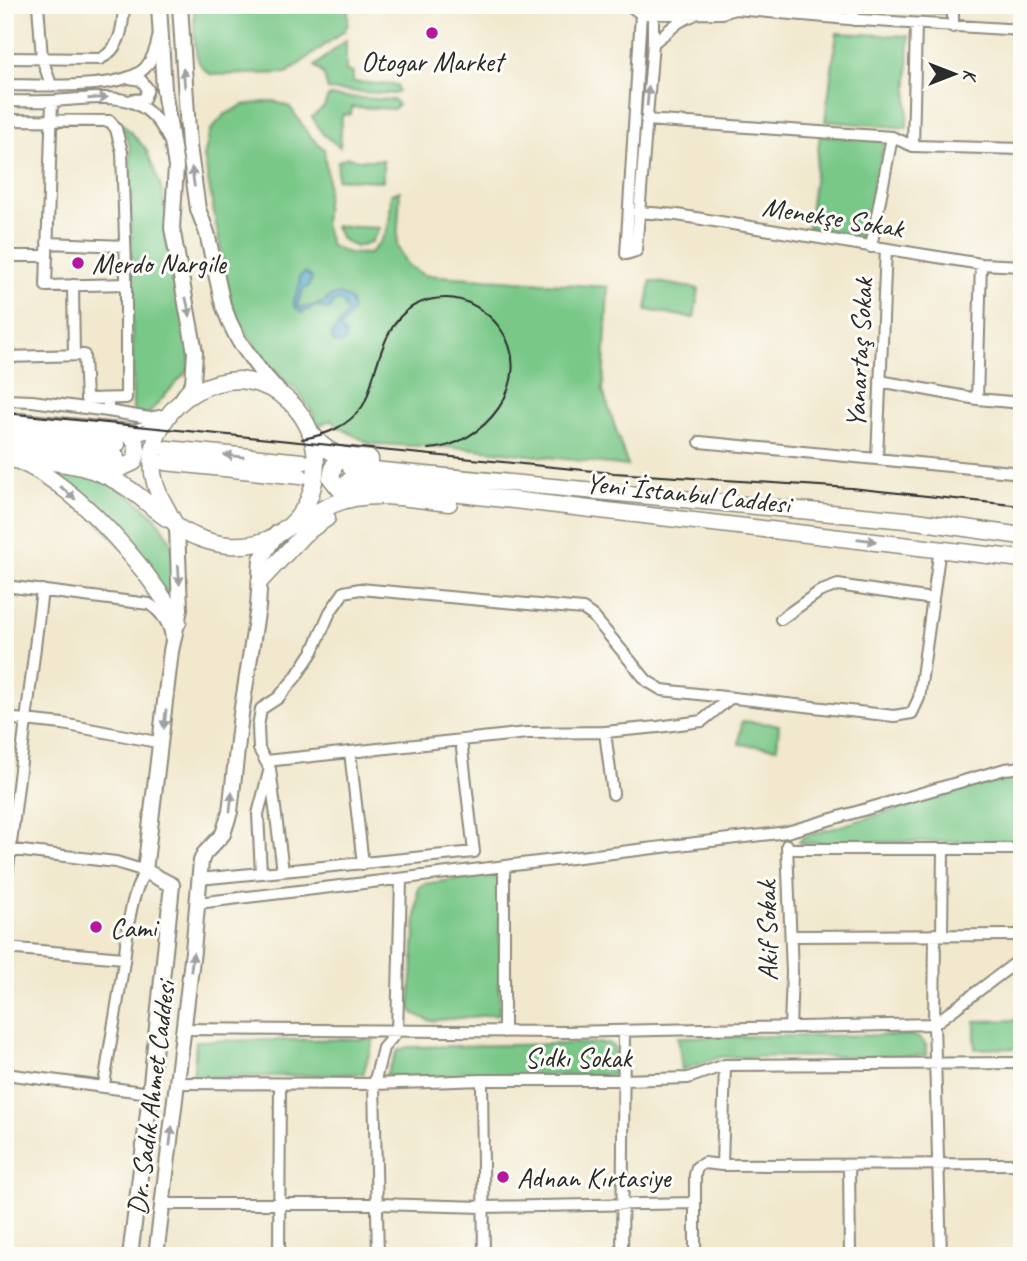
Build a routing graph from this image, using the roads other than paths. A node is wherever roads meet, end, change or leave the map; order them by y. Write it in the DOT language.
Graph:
graph roads {
  1 [pos="38,5"];
  2 [pos="124,5"];
  3 [pos="159,5"];
  4 [pos="180,5"];
  5 [pos="629,5"];
  6 [pos="853,5"];
  7 [pos="953,5"];
  8 [pos="734,6"];
  9 [pos="654,9"];
  10 [pos="642,10"];
  11 [pos="699,13"];
  12 [pos="853,20"];
  13 [pos="916,24"];
  14 [pos="953,27"];
  15 [pos="1022,30"];
  16 [pos="160,32"];
  17 [pos="653,43"];
  18 [pos="5,58"];
  19 [pos="42,58"];
  20 [pos="129,78"];
  21 [pos="5,85"];
  22 [pos="51,85"];
  23 [pos="126,99"];
  24 [pos="5,101"];
  25 [pos="51,101"];
  26 [pos="5,120"];
  27 [pos="646,120"];
  28 [pos="51,121"];
  29 [pos="892,137"];
  30 [pos="914,146"];
  31 [pos="172,148"];
  32 [pos="1022,149"];
  33 [pos="638,212"];
  34 [pos="47,243"];
  35 [pos="125,246"];
  36 [pos="872,247"];
  37 [pos="886,249"];
  38 [pos="5,256"];
  39 [pos="47,256"];
  40 [pos="981,264"];
  41 [pos="1022,265"];
  42 [pos="126,284"];
  43 [pos="73,285"];
  44 [pos="75,355"];
  45 [pos="5,357"];
  46 [pos="880,381"];
  47 [pos="282,395"];
  48 [pos="108,399"];
  49 [pos="182,399"];
  50 [pos="977,399"];
  51 [pos="5,400"];
  52 [pos="1022,403"];
  53 [pos="108,411"];
  54 [pos="167,416"];
  55 [pos="5,420"];
  56 [pos="5,431"];
  57 [pos="312,433"];
  58 [pos="700,442"];
  59 [pos="120,444"];
  60 [pos="7,453"];
  61 [pos="166,455"];
  62 [pos="877,458"];
  63 [pos="82,465"];
  64 [pos="301,469"];
  65 [pos="351,469"];
  66 [pos="1022,473"];
  67 [pos="377,496"];
  68 [pos="432,502"];
  69 [pos="916,521"];
  70 [pos="176,525"];
  71 [pos="1022,528"];
  72 [pos="281,531"];
  73 [pos="799,532"];
  74 [pos="1022,536"];
  75 [pos="940,548"];
  76 [pos="1021,559"];
  77 [pos="260,580"];
  78 [pos="5,586"];
  79 [pos="42,590"];
  80 [pos="932,599"];
  81 [pos="781,619"];
  82 [pos="178,622"];
  83 [pos="172,651"];
  84 [pos="729,699"];
  85 [pos="5,718"];
  86 [pos="26,720"];
  87 [pos="606,732"];
  88 [pos="461,740"];
  89 [pos="162,743"];
  90 [pos="350,752"];
  91 [pos="268,765"];
  92 [pos="1022,767"];
  93 [pos="613,794"];
  94 [pos="787,832"];
  95 [pos="8,849"];
  96 [pos="788,849"];
  97 [pos="943,849"];
  98 [pos="1022,849"];
  99 [pos="363,864"];
  100 [pos="504,867"];
  101 [pos="145,871"];
  102 [pos="284,871"];
  103 [pos="261,873"];
  104 [pos="200,879"];
  105 [pos="401,880"];
  106 [pos="5,892"];
  107 [pos="198,903"];
  108 [pos="938,934"];
  109 [pos="1022,935"];
  110 [pos="791,936"];
  111 [pos="5,948"];
  112 [pos="124,958"];
  113 [pos="1022,958"];
  114 [pos="934,1024"];
  115 [pos="790,1028"];
  116 [pos="184,1029"];
  117 [pos="397,1031"];
  118 [pos="504,1031"];
  119 [pos="624,1031"];
  120 [pos="1022,1063"];
  121 [pos="936,1064"];
  122 [pos="725,1065"];
  123 [pos="5,1074"];
  124 [pos="482,1080"];
  125 [pos="624,1080"];
  126 [pos="177,1083"];
  127 [pos="279,1084"];
  128 [pos="374,1084"];
  129 [pos="104,1085"];
  130 [pos="150,1093"];
  131 [pos="1022,1164"];
  132 [pos="722,1165"];
  133 [pos="849,1165"];
  134 [pos="939,1165"];
  135 [pos="695,1203"];
  136 [pos="163,1204"];
  137 [pos="377,1204"];
  138 [pos="278,1205"];
  139 [pos="623,1205"];
  140 [pos="484,1207"];
  141 [pos="130,1256"];
  142 [pos="156,1256"];
  143 [pos="279,1256"];
  144 [pos="378,1256"];
  145 [pos="484,1256"];
  146 [pos="622,1256"];
  147 [pos="695,1256"];
  148 [pos="850,1256"];
  149 [pos="941,1256"];
  1 -- 19 [label="street"];
  2 -- 19 [label="street"];
  3 -- 16 [label="main road"];
  47 -- 4 [label="main road, one-way"];
  5 -- 10 [label="street"];
  6 -- 12 [label="street"];
  7 -- 14 [label="street"];
  8 -- 11 [label="street"];
  8 -- 12 [label="street"];
  9 -- 10 [label="street"];
  9 -- 11 [label="street"];
  9 -- 17 [label="street"];
  10 -- 33 [label="street"];
  11 -- 17 [label="street"];
  12 -- 13 [label="street"];
  13 -- 14 [label="street"];
  13 -- 30 [label="street"];
  14 -- 15 [label="street"];
  16 -- 20 [label="street"];
  16 -- 31 [label="main road"];
  27 -- 17 [label="street, one-way"];
  18 -- 19 [label="street"];
  19 -- 22 [label="street"];
  20 -- 22 [label="street"];
  20 -- 23 [label="street"];
  21 -- 22 [label="street"];
  25 -- 23 [label="street, one-way"];
  23 -- 31 [label="street"];
  24 -- 25 [label="street"];
  25 -- 28 [label="street"];
  26 -- 28 [label="street"];
  27 -- 29 [label="street"];
  27 -- 33 [label="street"];
  28 -- 34 [label="street"];
  28 -- 35 [label="street"];
  29 -- 30 [label="street"];
  29 -- 36 [label="street, Yanartaş Sokak"];
  30 -- 32 [label="street"];
  31 -- 49 [label="main road, one-way"];
  33 -- 36 [label="street, Menekşe Sokak"];
  34 -- 35 [label="street"];
  34 -- 39 [label="street"];
  35 -- 42 [label="street"];
  36 -- 37 [label="street, Menekşe Sokak"];
  37 -- 40 [label="street, Menekşe Sokak"];
  37 -- 46 [label="street, Yanartaş Sokak"];
  38 -- 39 [label="street"];
  39 -- 43 [label="street"];
  40 -- 41 [label="street, Menekşe Sokak"];
  40 -- 50 [label="street"];
  42 -- 43 [label="street"];
  42 -- 48 [label="street"];
  43 -- 44 [label="street"];
  44 -- 45 [label="street"];
  44 -- 48 [label="street"];
  46 -- 50 [label="street"];
  46 -- 62 [label="street, Yanartaş Sokak"];
  47 -- 49 [label="highway"];
  47 -- 57 [label="highway"];
  48 -- 53 [label="street"];
  49 -- 54 [label="highway"];
  50 -- 52 [label="street"];
  51 -- 53 [label="street"];
  53 -- 54 [label="street"];
  54 -- 59 [label="highway"];
  54 -- 70 [label="highway"];
  55 -- 59 [label="highway"];
  56 -- 59 [label="highway"];
  57 -- 65 [label="highway"];
  57 -- 72 [label="highway"];
  58 -- 62 [label="street"];
  59 -- 60 [label="highway"];
  59 -- 63 [label="highway"];
  60 -- 63 [label="highway"];
  60 -- 82 [label="highway, one-way"];
  61 -- 64 [label="highway"];
  62 -- 66 [label="street"];
  63 -- 70 [label="highway"];
  65 -- 67 [label="highway"];
  65 -- 69 [label="highway, Yeni İstanbul Caddesi"];
  65 -- 73 [label="highway, Yeni İstanbul Caddesi"];
  67 -- 68 [label="highway"];
  67 -- 72 [label="highway"];
  68 -- 73 [label="highway"];
  68 -- 77 [label="highway"];
  69 -- 71 [label="highway"];
  69 -- 74 [label="highway, Yeni İstanbul Caddesi"];
  70 -- 72 [label="highway"];
  70 -- 82 [label="main road, one-way"];
  72 -- 77 [label="main road, Dr. Sadık Ahmet Caddesi"];
  73 -- 75 [label="highway, Yeni İstanbul Caddesi, one-way"];
  75 -- 76 [label="highway, Yeni İstanbul Caddesi"];
  75 -- 80 [label="street"];
  104 -- 77 [label="main road, Dr. Sadık Ahmet Caddesi, one-way"];
  78 -- 79 [label="street"];
  79 -- 83 [label="street"];
  79 -- 86 [label="street"];
  80 -- 81 [label="street"];
  80 -- 84 [label="street"];
  82 -- 83 [label="main road"];
  83 -- 89 [label="main road, one-way"];
  84 -- 87 [label="street"];
  84 -- 91 [label="street"];
  85 -- 86 [label="street"];
  86 -- 89 [label="street"];
  86 -- 95 [label="street"];
  87 -- 88 [label="street"];
  87 -- 93 [label="street"];
  88 -- 90 [label="street"];
  88 -- 99 [label="street"];
  89 -- 101 [label="main road"];
  90 -- 91 [label="street"];
  90 -- 99 [label="street"];
  91 -- 102 [label="street"];
  91 -- 103 [label="street"];
  92 -- 94 [label="street"];
  94 -- 96 [label="street, Akif Sokak"];
  94 -- 100 [label="street"];
  95 -- 101 [label="street"];
  95 -- 106 [label="street"];
  96 -- 97 [label="street"];
  96 -- 110 [label="street, Akif Sokak"];
  97 -- 98 [label="street"];
  97 -- 108 [label="street"];
  99 -- 102 [label="street"];
  100 -- 105 [label="street"];
  100 -- 118 [label="street"];
  101 -- 112 [label="street"];
  101 -- 130 [label="main road, Dr. Sadık Ahmet Caddesi"];
  102 -- 103 [label="street"];
  103 -- 104 [label="street"];
  104 -- 107 [label="main road, Dr. Sadık Ahmet Caddesi"];
  105 -- 107 [label="street"];
  105 -- 117 [label="street"];
  116 -- 107 [label="main road, Dr. Sadık Ahmet Caddesi, one-way"];
  108 -- 109 [label="street"];
  108 -- 110 [label="street"];
  108 -- 114 [label="street"];
  110 -- 115 [label="street, Akif Sokak"];
  111 -- 112 [label="street"];
  112 -- 129 [label="street"];
  113 -- 114 [label="street"];
  114 -- 115 [label="street"];
  114 -- 121 [label="street"];
  115 -- 119 [label="street"];
  116 -- 117 [label="street"];
  116 -- 126 [label="main road, Dr. Sadık Ahmet Caddesi"];
  117 -- 118 [label="street"];
  117 -- 128 [label="street"];
  118 -- 119 [label="street"];
  119 -- 125 [label="street"];
  120 -- 121 [label="street, Sıdkı Sokak"];
  121 -- 122 [label="street, Sıdkı Sokak"];
  121 -- 134 [label="street"];
  122 -- 125 [label="street, Sıdkı Sokak"];
  122 -- 132 [label="street"];
  123 -- 129 [label="street"];
  124 -- 125 [label="street, Sıdkı Sokak"];
  124 -- 128 [label="street, Sıdkı Sokak"];
  124 -- 140 [label="street"];
  125 -- 139 [label="street"];
  126 -- 127 [label="street, Sıdkı Sokak"];
  136 -- 126 [label="main road, Dr. Sadık Ahmet Caddesi, one-way"];
  127 -- 128 [label="street, Sıdkı Sokak"];
  127 -- 138 [label="street"];
  128 -- 137 [label="street"];
  129 -- 130 [label="street"];
  130 -- 141 [label="main road, Dr. Sadık Ahmet Caddesi"];
  131 -- 134 [label="street"];
  132 -- 133 [label="street"];
  132 -- 135 [label="street"];
  133 -- 134 [label="street"];
  133 -- 148 [label="street"];
  134 -- 149 [label="street"];
  135 -- 139 [label="street"];
  135 -- 147 [label="street"];
  136 -- 138 [label="street"];
  136 -- 142 [label="main road, Dr. Sadık Ahmet Caddesi"];
  137 -- 138 [label="street"];
  137 -- 140 [label="street"];
  137 -- 144 [label="street"];
  138 -- 143 [label="street"];
  139 -- 140 [label="street"];
  139 -- 146 [label="street"];
  140 -- 145 [label="street"];
}
